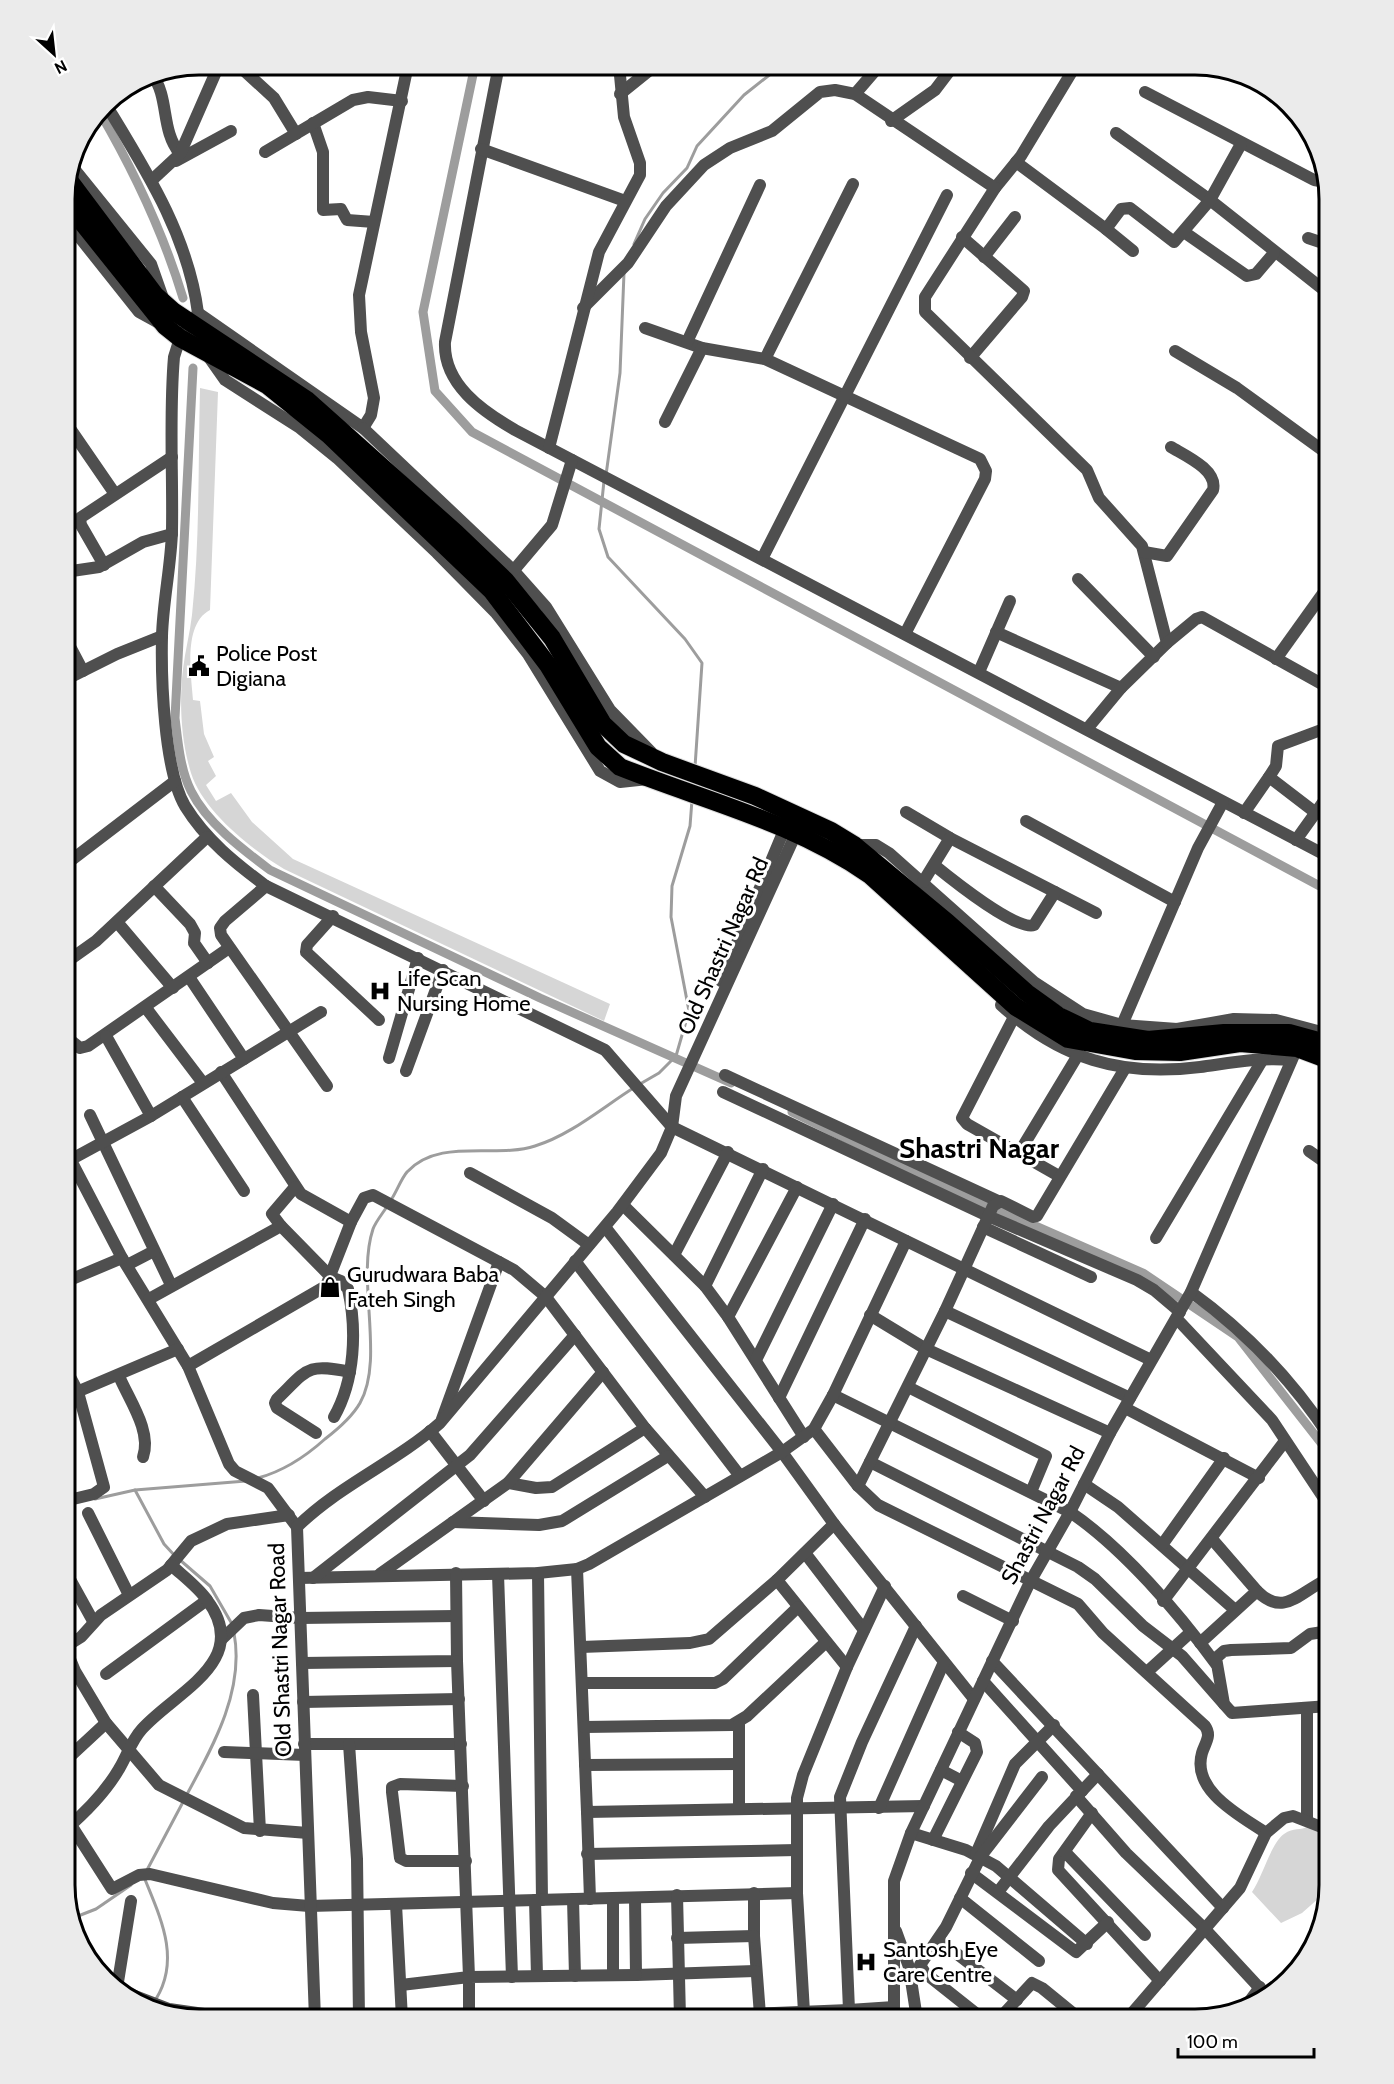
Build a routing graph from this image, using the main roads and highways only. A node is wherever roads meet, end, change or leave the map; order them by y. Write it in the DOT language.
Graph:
graph roads {
  1 [pos="75,189"];
  2 [pos="75,214"];
  3 [pos="190,325"];
  4 [pos="498,585"];
  5 [pos="709,788"];
  6 [pos="794,827"];
  7 [pos="1319,1041"];
  8 [pos="1319,1058"];
  1 -- 3 [label="highway"];
  2 -- 3 [label="highway"];
  3 -- 4 [label="highway"];
  3 -- 4 [label="highway"];
  4 -- 5 [label="highway"];
  4 -- 5 [label="highway"];
  5 -- 6 [label="highway"];
  6 -- 7 [label="highway"];
  6 -- 8 [label="highway"];
}
